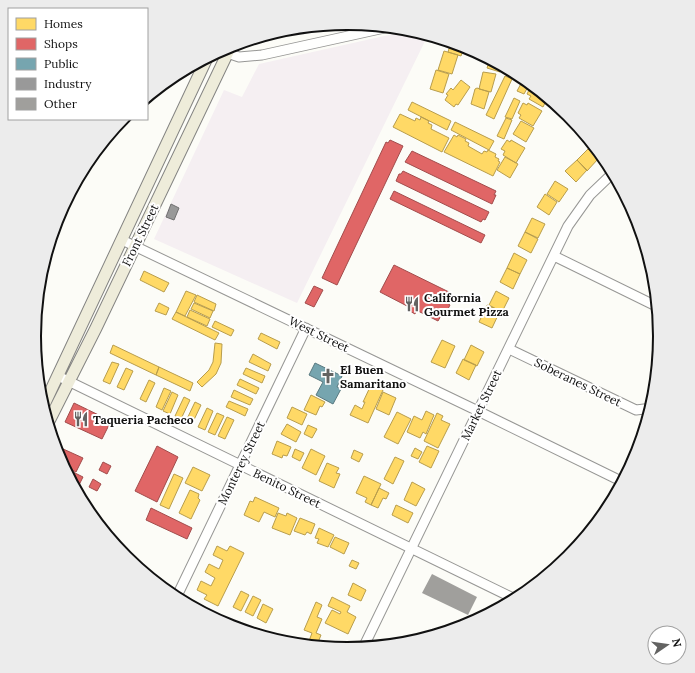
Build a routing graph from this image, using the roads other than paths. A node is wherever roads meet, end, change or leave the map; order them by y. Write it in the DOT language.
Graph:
graph roads {
  1 [pos="370,31"];
  2 [pos="231,53"];
  3 [pos="223,57"];
  4 [pos="203,66"];
  5 [pos="609,177"];
  6 [pos="122,240"];
  7 [pos="135,246"];
  8 [pos="554,256"];
  9 [pos="652,304"];
  10 [pos="306,328"];
  11 [pos="509,349"];
  12 [pos="58,376"];
  13 [pos="69,381"];
  14 [pos="47,398"];
  15 [pos="645,409"];
  16 [pos="478,410"];
  17 [pos="51,417"];
  18 [pos="240,466"];
  19 [pos="618,480"];
  20 [pos="411,548"];
  21 [pos="179,592"];
  22 [pos="510,596"];
  23 [pos="366,642"];
  1 -- 2 [label="street"];
  3 -- 7 [label="main road, Front Street"];
  4 -- 6 [label="main road, Front Street"];
  5 -- 8 [label="street, Market Street"];
  6 -- 7 [label="street, West Street"];
  6 -- 12 [label="main road, Front Street"];
  7 -- 10 [label="street, West Street"];
  7 -- 13 [label="main road, Front Street"];
  8 -- 9 [label="street"];
  8 -- 11 [label="street, Market Street"];
  10 -- 16 [label="street, West Street"];
  10 -- 18 [label="street, Monterey Street"];
  11 -- 15 [label="street, Soberanes Street"];
  11 -- 16 [label="street, Market Street"];
  12 -- 13 [label="street, Benito Street"];
  12 -- 14 [label="main road, Front Street"];
  13 -- 17 [label="main road, Front Street"];
  13 -- 18 [label="street, Benito Street"];
  16 -- 19 [label="street, West Street"];
  16 -- 20 [label="street, Market Street"];
  18 -- 20 [label="street, Benito Street"];
  18 -- 21 [label="street, Monterey Street"];
  20 -- 22 [label="street, Benito Street"];
  20 -- 23 [label="street, Market Street"];
}
